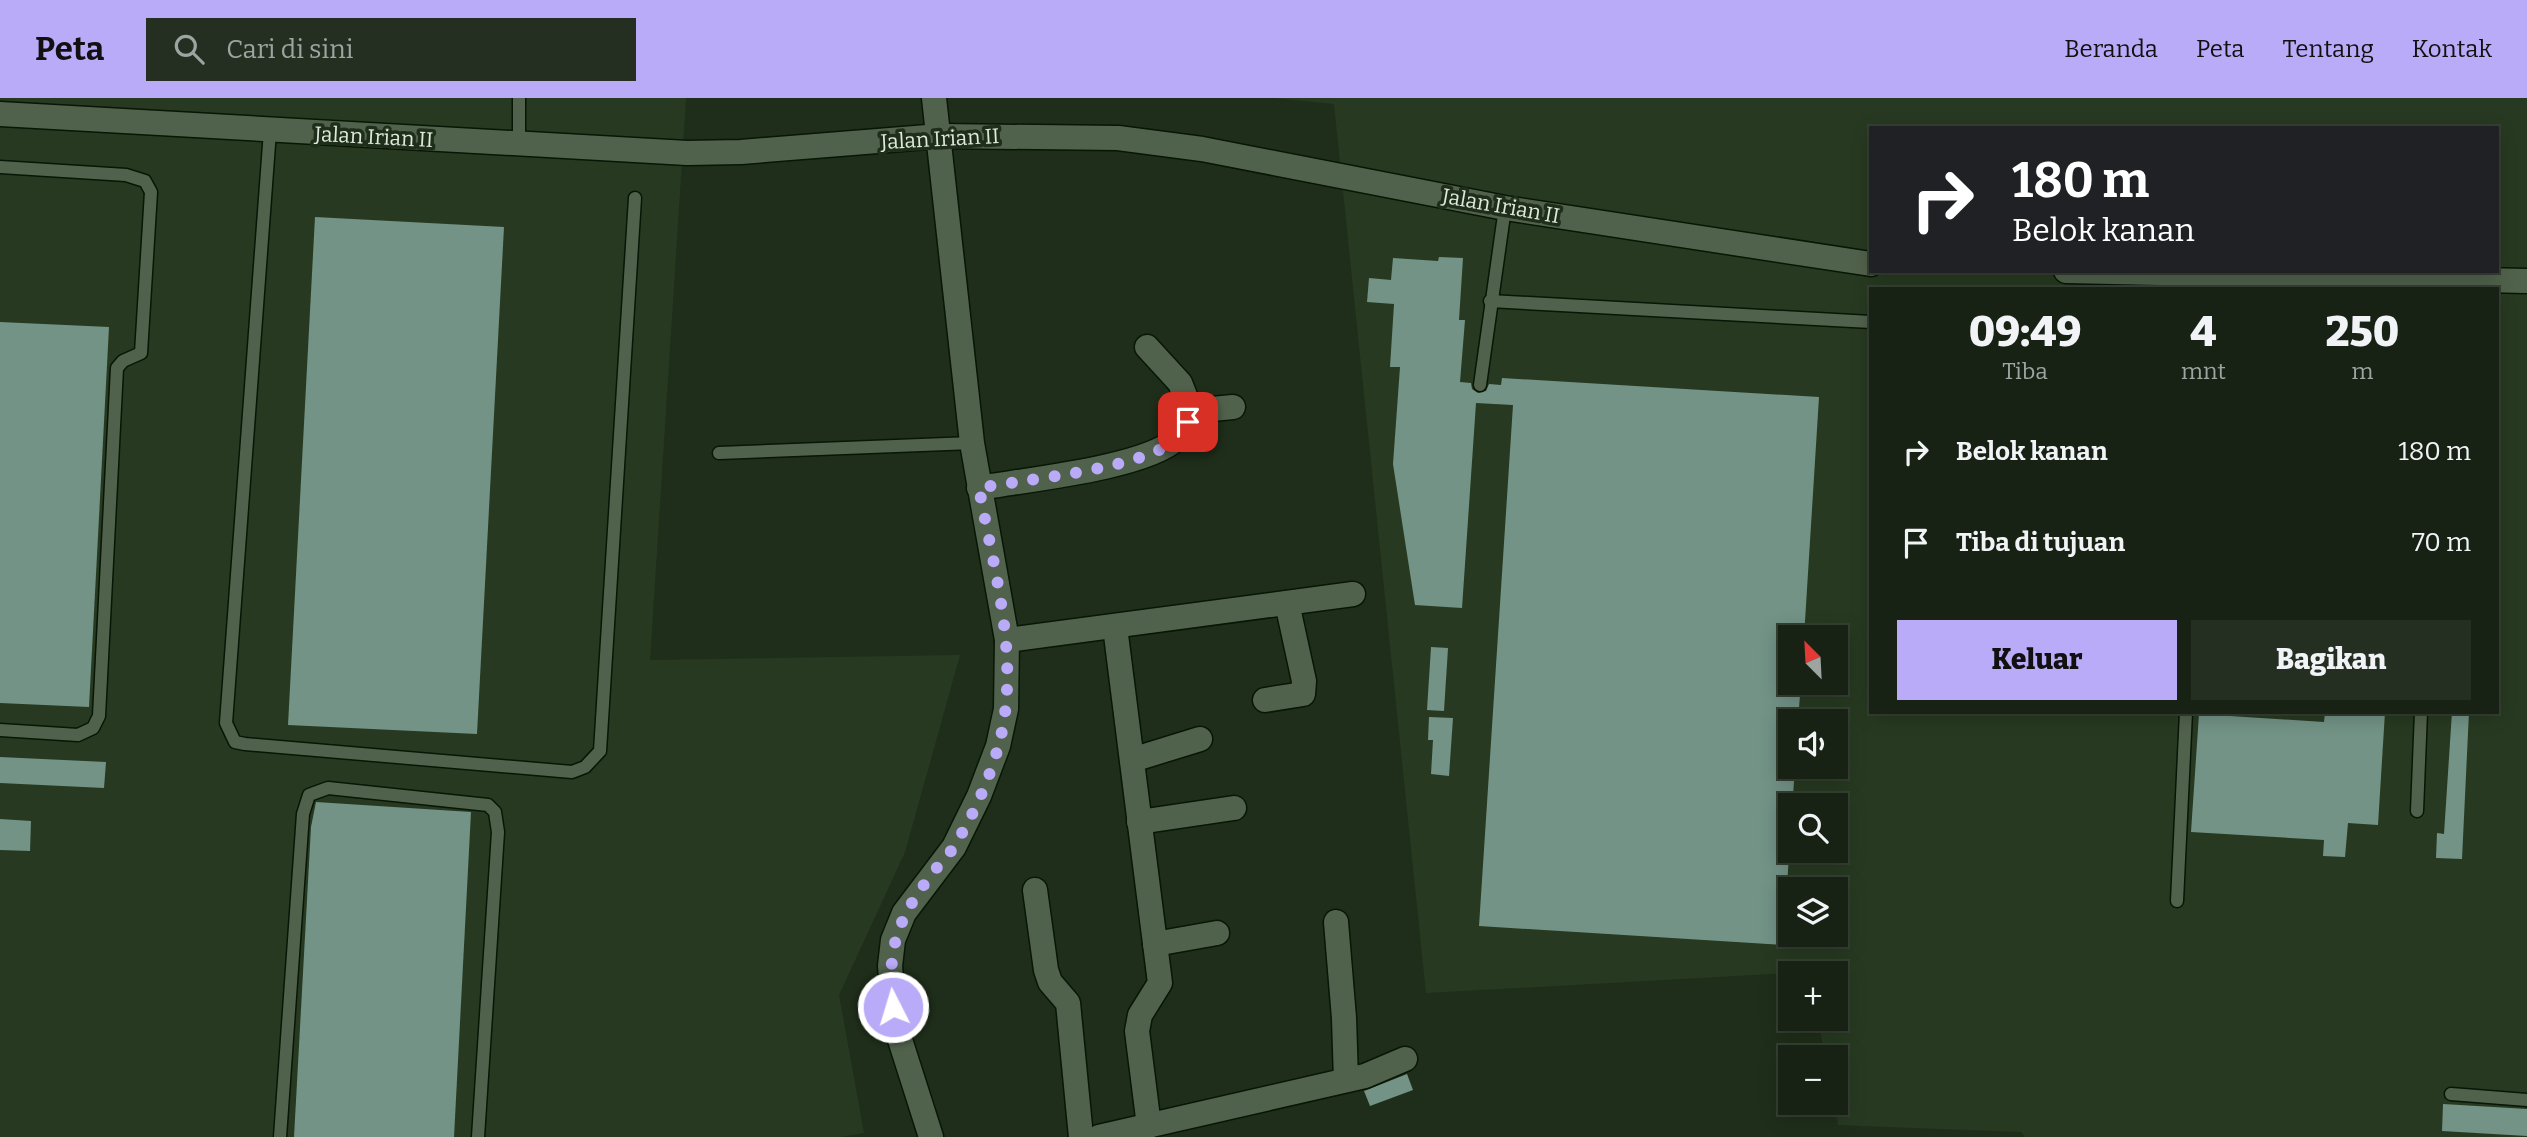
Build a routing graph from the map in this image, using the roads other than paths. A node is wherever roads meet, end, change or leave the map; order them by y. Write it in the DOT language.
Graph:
graph roads {
  1 [pos="519,98"];
  2 [pos="934,98"];
  3 [pos="0,114"];
  4 [pos="271,131"];
  5 [pos="940,136"];
  6 [pos="519,144"];
  7 [pos="0,167"];
  8 [pos="635,198"];
  9 [pos="1505,208"];
  10 [pos="1869,264"];
  11 [pos="2110,273"];
  12 [pos="2284,281"];
  13 [pos="2527,281"];
  14 [pos="1490,302"];
  15 [pos="1869,322"];
  16 [pos="1147,347"];
  17 [pos="1480,385"];
  18 [pos="1233,407"];
  19 [pos="1191,411"];
  20 [pos="972,443"];
  21 [pos="719,453"];
  22 [pos="979,488"];
  23 [pos="1353,594"];
  24 [pos="1287,603"];
  25 [pos="1115,627"];
  26 [pos="1007,640"];
  27 [pos="1265,700"];
  28 [pos="2186,714"];
  29 [pos="2421,714"];
  30 [pos="0,730"];
  31 [pos="1200,739"];
  32 [pos="1132,760"];
  33 [pos="1234,808"];
  34 [pos="2417,811"];
  35 [pos="1139,822"];
  36 [pos="1035,890"];
  37 [pos="2177,901"];
  38 [pos="1336,922"];
  39 [pos="1217,933"];
  40 [pos="1154,944"];
  41 [pos="1405,1059"];
  42 [pos="1346,1080"];
  43 [pos="2451,1094"];
  44 [pos="2527,1100"];
  45 [pos="1149,1126"];
  46 [pos="280,1137"];
  47 [pos="478,1137"];
  48 [pos="931,1137"];
  49 [pos="1081,1137"];
  50 [pos="1099,1137"];
  1 -- 6 [label="lane"];
  2 -- 5 [label="street"];
  3 -- 4 [label="street, Jalan Irian II"];
  4 -- 6 [label="street, Jalan Irian II"];
  4 -- 8 [label="lane"];
  5 -- 6 [label="street, Jalan Irian II"];
  5 -- 9 [label="street, Jalan Irian II"];
  5 -- 20 [label="street"];
  7 -- 30 [label="lane"];
  9 -- 10 [label="street, Jalan Irian II"];
  9 -- 14 [label="lane"];
  11 -- 12 [label="street"];
  12 -- 13 [label="street"];
  14 -- 15 [label="lane"];
  14 -- 17 [label="lane"];
  16 -- 19 [label="street"];
  18 -- 19 [label="street"];
  19 -- 22 [label="street"];
  20 -- 21 [label="lane"];
  20 -- 22 [label="street"];
  22 -- 26 [label="street"];
  23 -- 24 [label="street"];
  24 -- 25 [label="street"];
  24 -- 27 [label="street"];
  25 -- 26 [label="street"];
  25 -- 32 [label="street"];
  26 -- 48 [label="street"];
  28 -- 37 [label="lane"];
  29 -- 34 [label="lane"];
  31 -- 32 [label="street"];
  32 -- 35 [label="street"];
  33 -- 35 [label="street"];
  35 -- 40 [label="street"];
  36 -- 49 [label="street"];
  38 -- 42 [label="street"];
  39 -- 40 [label="street"];
  40 -- 45 [label="street"];
  41 -- 42 [label="street"];
  42 -- 45 [label="street"];
  43 -- 44 [label="lane"];
  45 -- 50 [label="street"];
  46 -- 47 [label="lane"];
}
